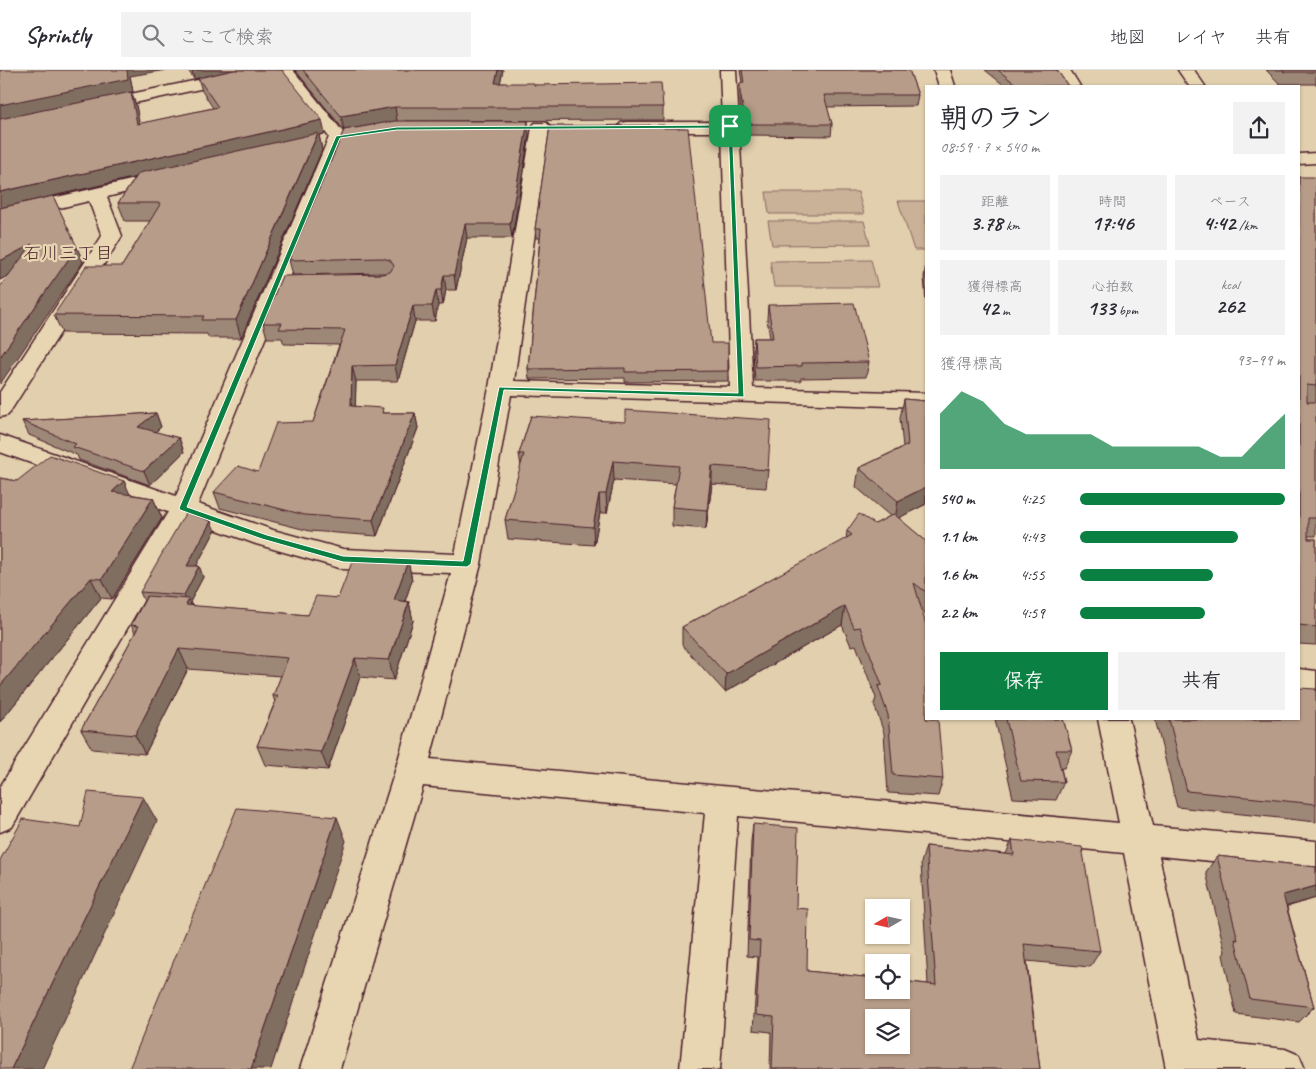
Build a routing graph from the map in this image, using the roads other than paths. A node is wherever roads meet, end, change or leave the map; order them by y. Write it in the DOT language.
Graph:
graph roads {
  1 [pos="285,70"];
  2 [pos="728,70"];
  3 [pos="942,70"];
  4 [pos="1062,70"];
  5 [pos="1186,70"];
  6 [pos="249,74"];
  7 [pos="947,85"];
  8 [pos="1071,85"];
  9 [pos="1196,85"];
  10 [pos="77,110"];
  11 [pos="730,126"];
  12 [pos="541,127"];
  13 [pos="611,127"];
  14 [pos="1316,158"];
  15 [pos="1300,159"];
  16 [pos="183,173"];
  17 [pos="96,193"];
  18 [pos="0,216"];
  19 [pos="501,388"];
  20 [pos="742,396"];
  21 [pos="925,400"];
  22 [pos="0,410"];
  23 [pos="0,443"];
  24 [pos="183,508"];
  25 [pos="467,564"];
  26 [pos="1300,681"];
  27 [pos="1316,683"];
  28 [pos="1114,720"];
  29 [pos="411,771"];
  30 [pos="723,801"];
  31 [pos="0,817"];
  32 [pos="1139,839"];
  33 [pos="1316,856"];
  34 [pos="1185,1064"];
  35 [pos="320,1069"];
  36 [pos="700,1069"];
  37 [pos="1285,1069"];
  1 -- 24 [label="street"];
  2 -- 11 [label="street"];
  3 -- 7 [label="street"];
  4 -- 8 [label="street"];
  5 -- 9 [label="street"];
  6 -- 10 [label="street"];
  11 -- 13 [label="street"];
  11 -- 20 [label="street"];
  12 -- 19 [label="street"];
  14 -- 15 [label="street"];
  16 -- 17 [label="street"];
  17 -- 18 [label="street"];
  17 -- 22 [label="street"];
  19 -- 20 [label="street"];
  19 -- 25 [label="street"];
  20 -- 21 [label="street"];
  23 -- 24 [label="street"];
  24 -- 25 [label="street"];
  24 -- 31 [label="street"];
  25 -- 29 [label="street"];
  26 -- 27 [label="street"];
  28 -- 32 [label="street"];
  29 -- 30 [label="street"];
  29 -- 35 [label="street"];
  30 -- 32 [label="street"];
  30 -- 36 [label="street"];
  32 -- 33 [label="street"];
  32 -- 34 [label="street"];
  34 -- 37 [label="street"];
}
